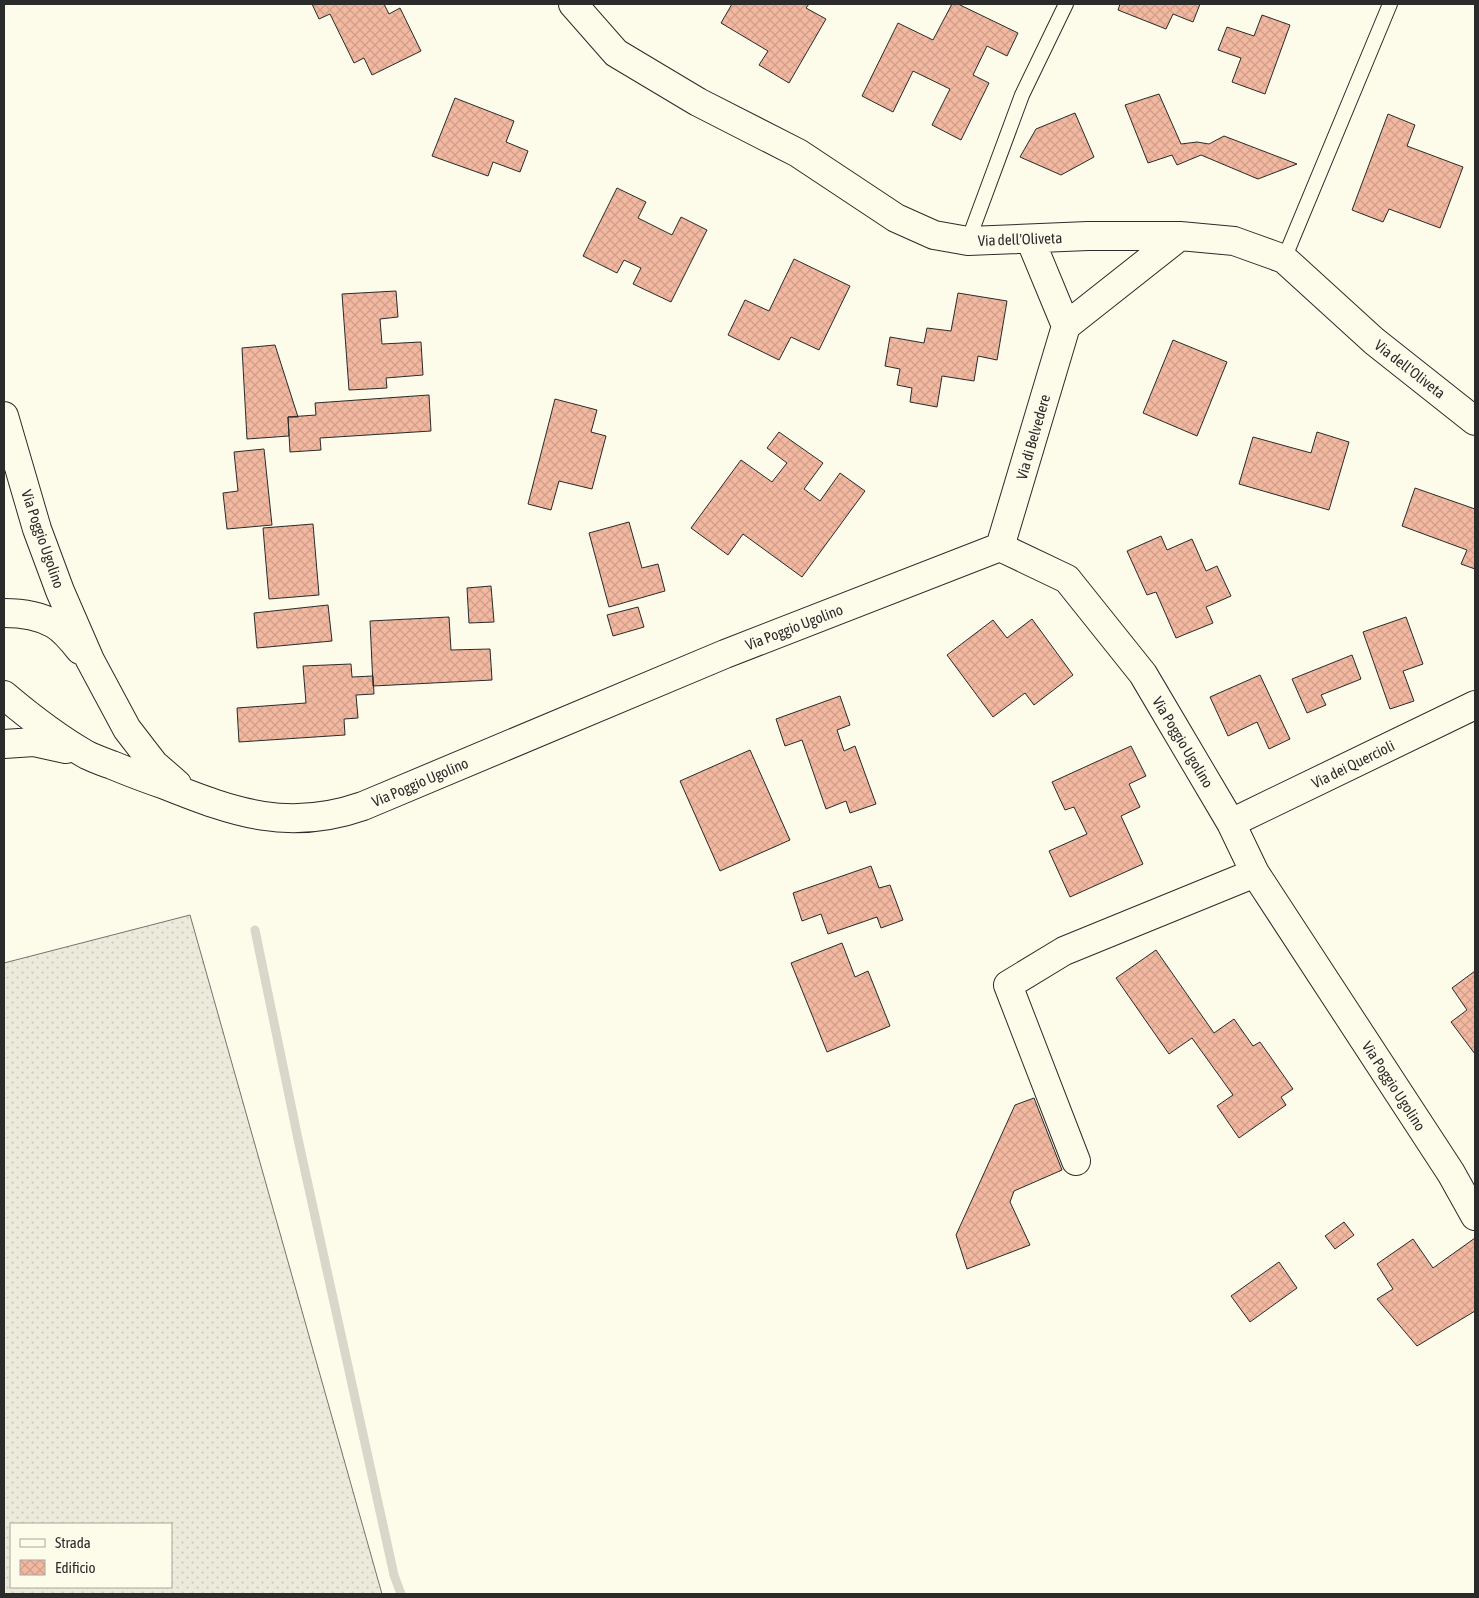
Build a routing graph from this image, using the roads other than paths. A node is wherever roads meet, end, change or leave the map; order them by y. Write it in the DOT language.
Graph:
graph roads {
  1 [pos="573,4"];
  2 [pos="1066,4"];
  3 [pos="1390,4"];
  4 [pos="1180,236"];
  5 [pos="1030,239"];
  6 [pos="968,241"];
  7 [pos="1284,260"];
  8 [pos="1066,326"];
  9 [pos="4,416"];
  10 [pos="1475,421"];
  11 [pos="1000,547"];
  12 [pos="4,614"];
  13 [pos="90,660"];
  14 [pos="4,696"];
  15 [pos="1475,705"];
  16 [pos="4,744"];
  17 [pos="89,756"];
  18 [pos="190,795"];
  19 [pos="1231,823"];
  20 [pos="1256,873"];
  21 [pos="1076,1161"];
  22 [pos="1475,1216"];
  1 -- 6 [label="street, Via dell'Oliveta"];
  2 -- 6 [label="lane"];
  3 -- 7 [label="lane"];
  4 -- 5 [label="street, Via dell'Oliveta"];
  4 -- 7 [label="street, Via dell'Oliveta"];
  4 -- 8 [label="street"];
  5 -- 6 [label="street, Via dell'Oliveta"];
  5 -- 8 [label="street"];
  7 -- 10 [label="street, Via dell'Oliveta"];
  8 -- 11 [label="street, Via di Belvedere"];
  9 -- 13 [label="street, Via Poggio Ugolino"];
  11 -- 18 [label="street, Via Poggio Ugolino"];
  11 -- 19 [label="street, Via Poggio Ugolino"];
  12 -- 13 [label="street, Via Poggio Ugolino"];
  13 -- 18 [label="street, Via Poggio Ugolino"];
  14 -- 17 [label="street, Via Poggio Ugolino"];
  15 -- 19 [label="street, Via dei Quercioli"];
  16 -- 17 [label="street, Via Poggio Ugolino"];
  17 -- 18 [label="street, Via Poggio Ugolino"];
  19 -- 20 [label="street, Via Poggio Ugolino"];
  20 -- 21 [label="street"];
  20 -- 22 [label="street, Via Poggio Ugolino"];
}
